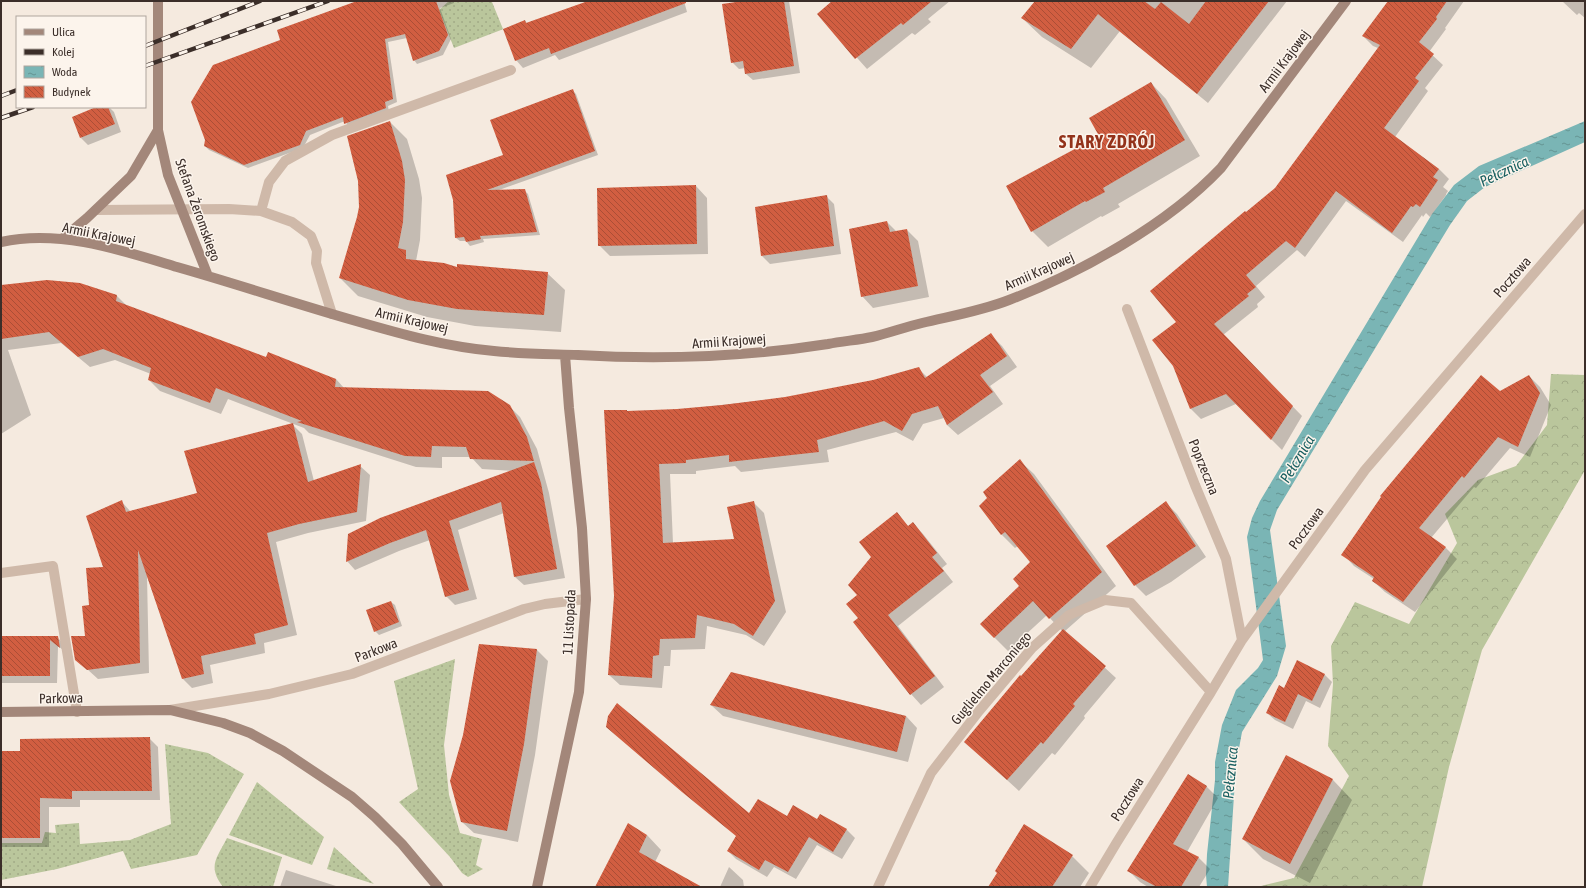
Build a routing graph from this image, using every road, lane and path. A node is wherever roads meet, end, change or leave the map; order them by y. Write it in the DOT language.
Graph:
graph roads {
  1 [pos="158,1"];
  2 [pos="1346,1"];
  3 [pos="511,70"];
  4 [pos="158,130"];
  5 [pos="96,210"];
  6 [pos="182,210"];
  7 [pos="261,211"];
  8 [pos="1585,214"];
  9 [pos="62,239"];
  10 [pos="1,242"];
  11 [pos="208,276"];
  12 [pos="1127,309"];
  13 [pos="332,314"];
  14 [pos="565,355"];
  15 [pos="1,573"];
  16 [pos="586,599"];
  17 [pos="1242,640"];
  18 [pos="1211,692"];
  19 [pos="170,710"];
  20 [pos="1,712"];
  21 [pos="77,712"];
  22 [pos="438,887"];
  23 [pos="537,887"];
  24 [pos="878,887"];
  25 [pos="1090,887"];
  1 -- 4 [label="main road, Stefana Żeromskiego"];
  2 -- 14 [label="main road, Armii Krajowej"];
  3 -- 7 [label="street"];
  4 -- 5 [label="main road"];
  4 -- 6 [label="main road, Stefana Żeromskiego"];
  5 -- 6 [label="street"];
  5 -- 9 [label="main road"];
  6 -- 7 [label="street"];
  6 -- 11 [label="main road, Stefana Żeromskiego"];
  7 -- 13 [label="street"];
  8 -- 17 [label="street, Pocztowa"];
  9 -- 10 [label="main road, Armii Krajowej"];
  9 -- 11 [label="main road, Armii Krajowej"];
  11 -- 13 [label="main road, Armii Krajowej"];
  12 -- 17 [label="street, Poprzeczna"];
  13 -- 14 [label="main road, Armii Krajowej"];
  14 -- 16 [label="main road, 11 Listopada"];
  15 -- 21 [label="street"];
  16 -- 19 [label="street, Parkowa"];
  16 -- 23 [label="main road, 11 Listopada"];
  17 -- 18 [label="street, Pocztowa"];
  18 -- 24 [label="street, Guglielmo Marconiego"];
  18 -- 25 [label="street, Pocztowa"];
  19 -- 21 [label="main road, Parkowa"];
  19 -- 22 [label="main road, Parkowa"];
  20 -- 21 [label="main road, Parkowa"];
}
